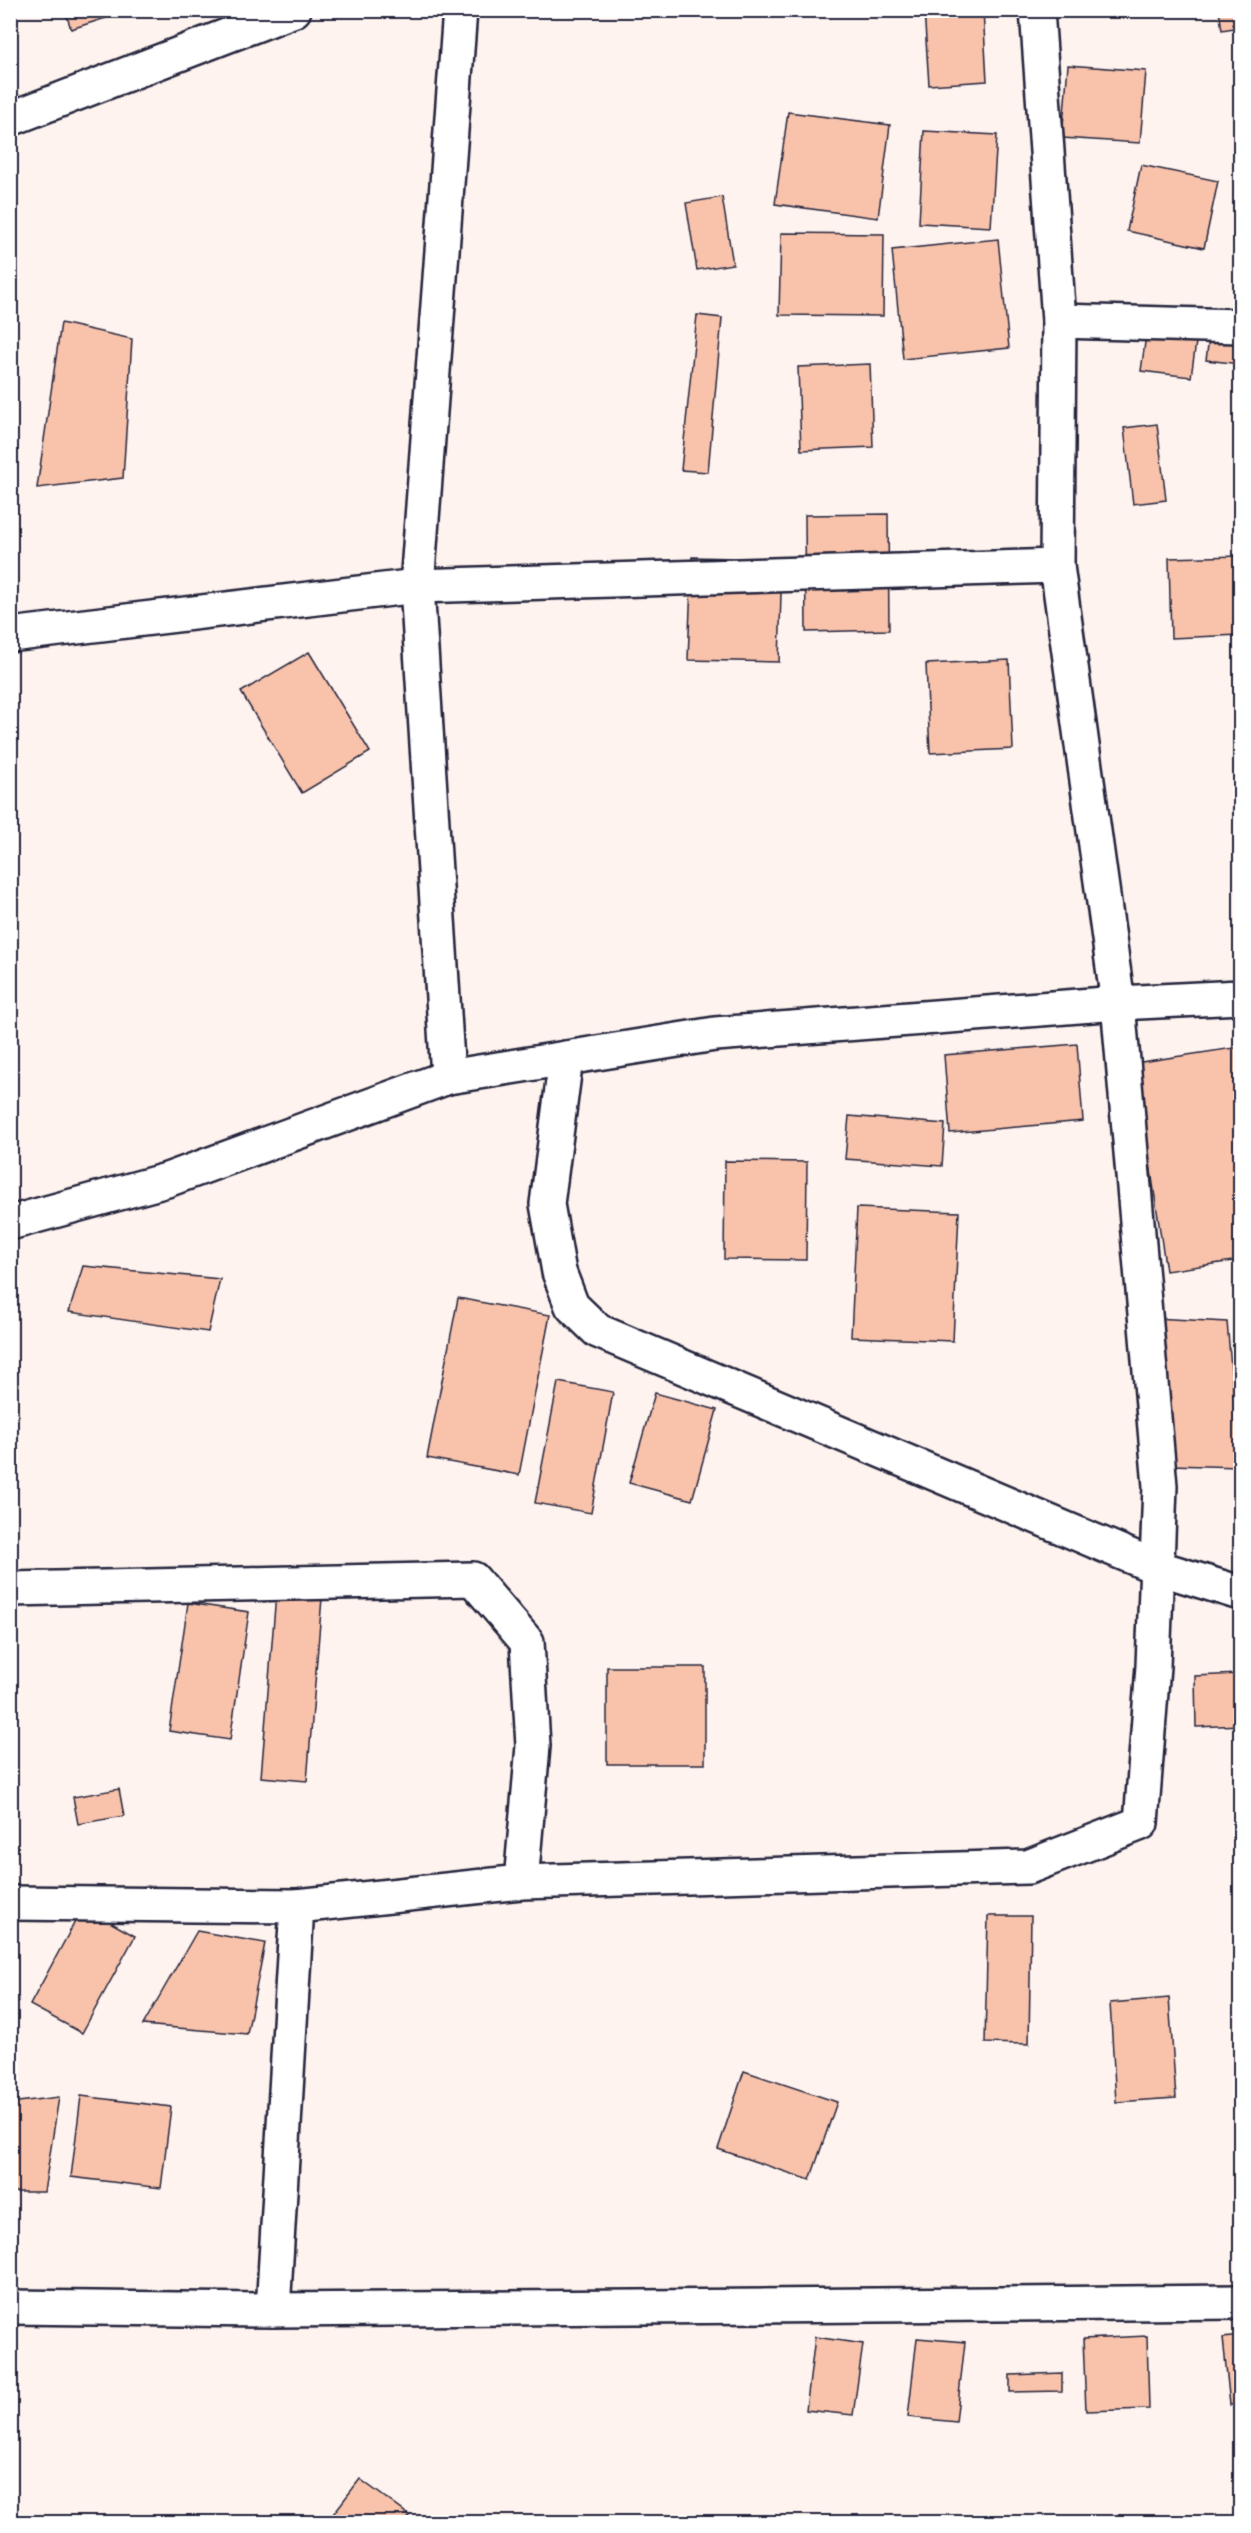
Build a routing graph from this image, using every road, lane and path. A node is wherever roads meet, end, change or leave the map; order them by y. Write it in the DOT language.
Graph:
graph roads {
  1 [pos="294,10"];
  2 [pos="460,10"];
  3 [pos="1037,10"];
  4 [pos="10,119"];
  5 [pos="1059,321"];
  6 [pos="1240,326"];
  7 [pos="1057,566"];
  8 [pos="417,586"];
  9 [pos="10,635"];
  10 [pos="1240,997"];
  11 [pos="1118,1003"];
  12 [pos="566,1058"];
  13 [pos="448,1077"];
  14 [pos="10,1223"];
  15 [pos="1156,1567"];
  16 [pos="10,1589"];
  17 [pos="1240,1593"];
  18 [pos="521,1882"];
  19 [pos="10,1903"];
  20 [pos="297,1906"];
  21 [pos="1240,2302"];
  22 [pos="10,2307"];
  23 [pos="273,2310"];
  1 -- 4 [label="street"];
  2 -- 8 [label="street"];
  3 -- 5 [label="street"];
  5 -- 6 [label="street"];
  5 -- 7 [label="street"];
  7 -- 8 [label="street"];
  7 -- 11 [label="street"];
  8 -- 9 [label="street"];
  8 -- 13 [label="street"];
  10 -- 11 [label="street"];
  11 -- 12 [label="street"];
  11 -- 15 [label="street"];
  12 -- 13 [label="street"];
  12 -- 15 [label="street"];
  13 -- 14 [label="street"];
  15 -- 17 [label="street"];
  15 -- 18 [label="street"];
  16 -- 18 [label="street"];
  18 -- 20 [label="street"];
  19 -- 20 [label="street"];
  20 -- 23 [label="street"];
  21 -- 23 [label="street"];
  22 -- 23 [label="street"];
}
